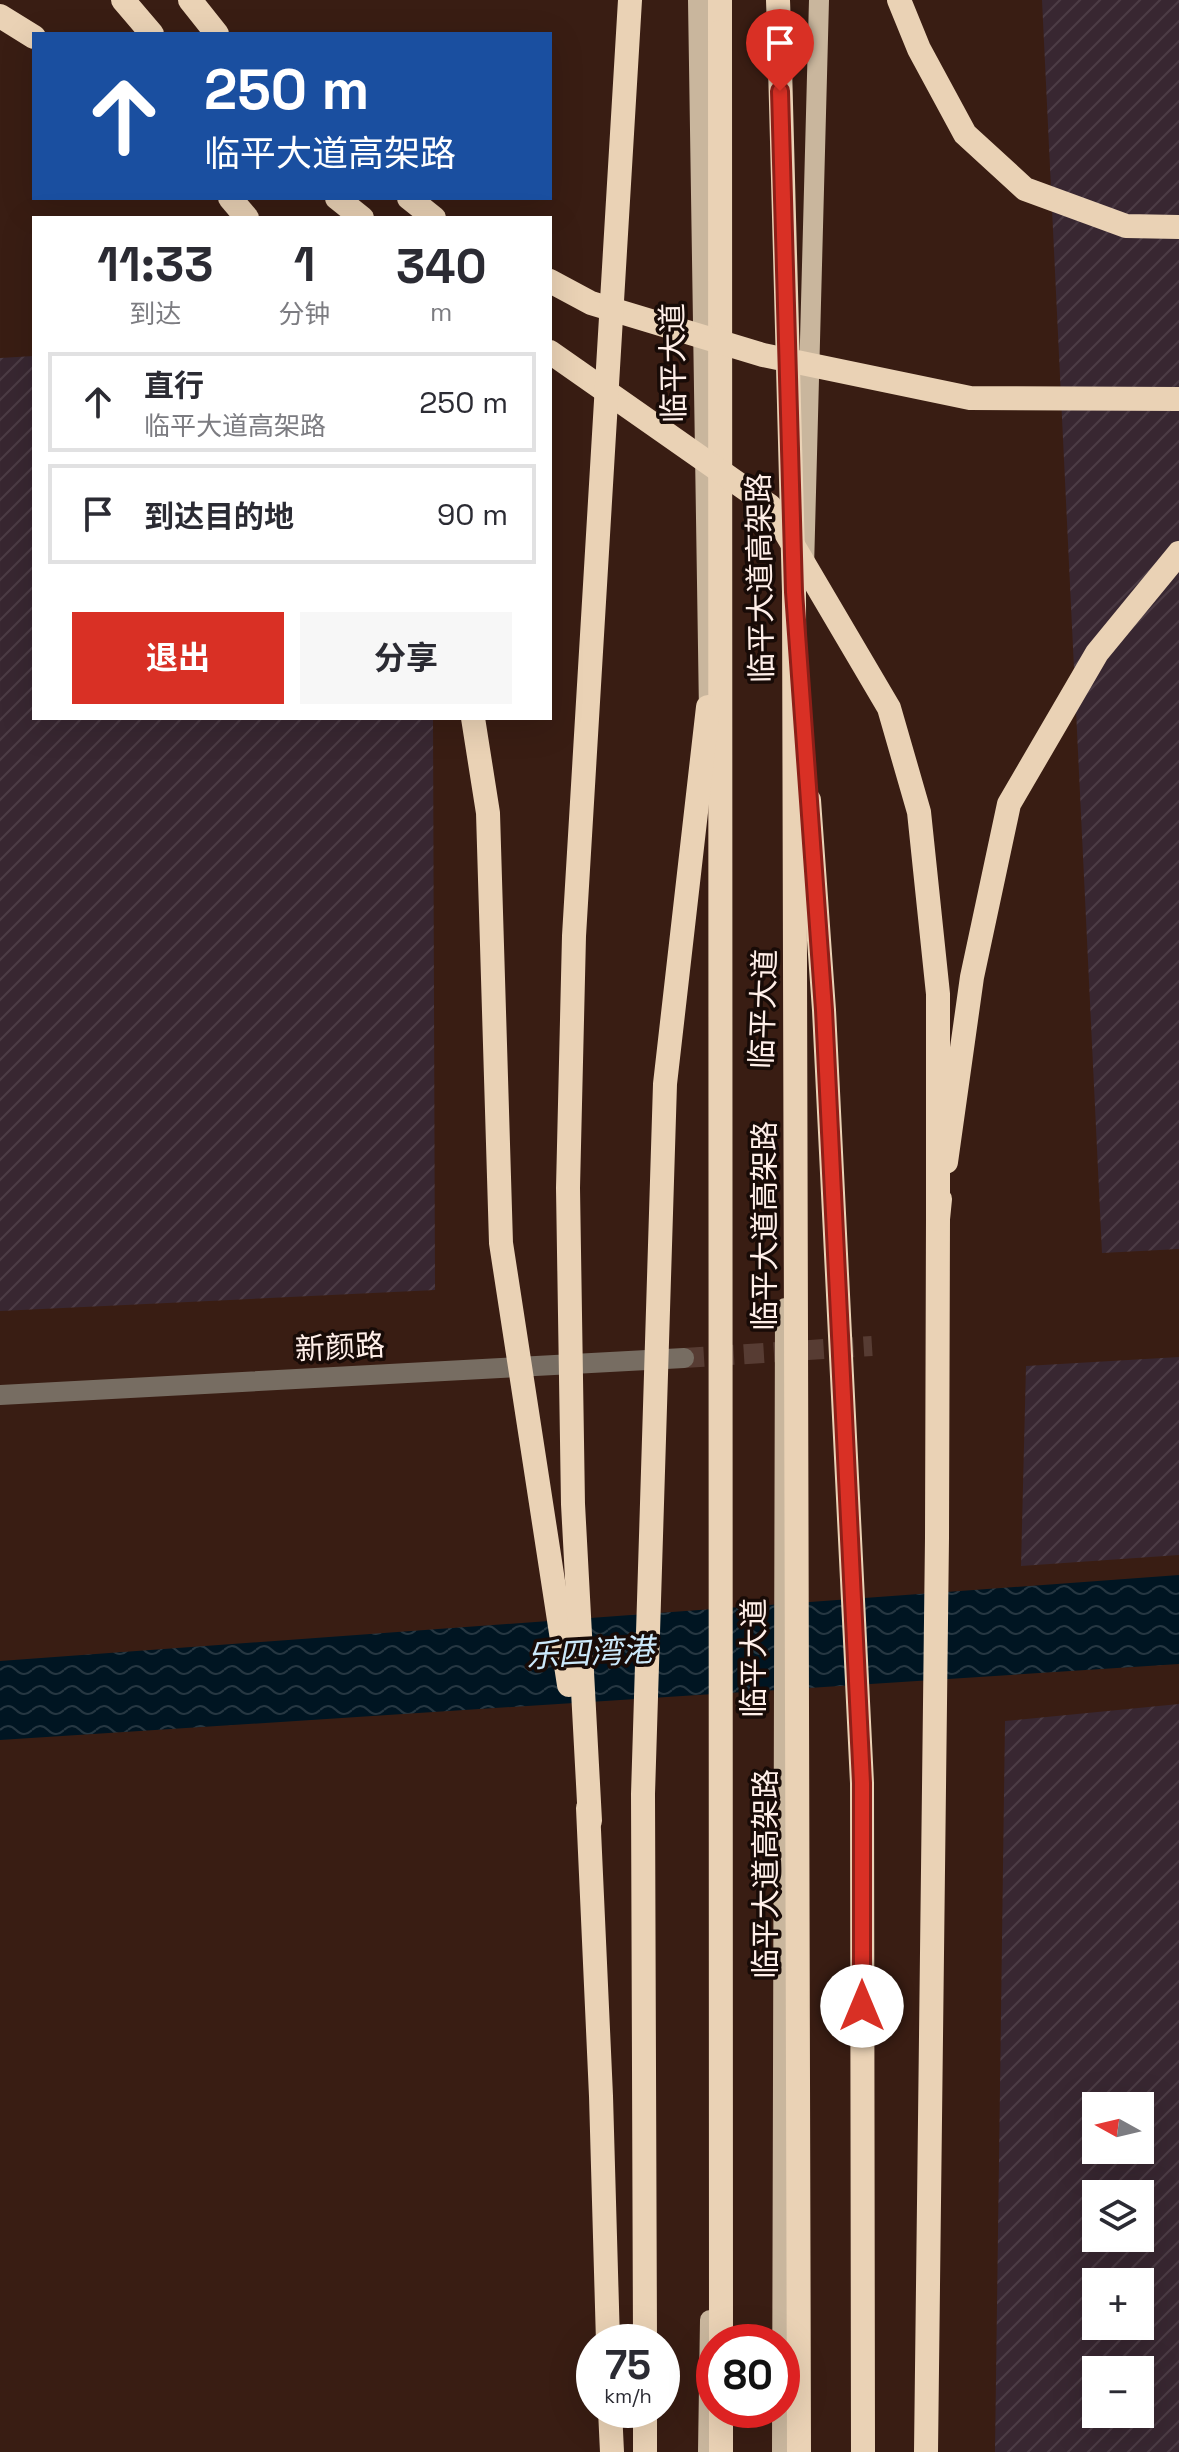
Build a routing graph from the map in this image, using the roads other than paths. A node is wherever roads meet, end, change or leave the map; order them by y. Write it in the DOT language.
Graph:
graph roads {
  1 [pos="123,0"];
  2 [pos="190,0"];
  3 [pos="630,0"];
  4 [pos="698,0"];
  5 [pos="720,0"];
  6 [pos="778,0"];
  7 [pos="819,0"];
  8 [pos="899,0"];
  9 [pos="0,16"];
  10 [pos="150,32"];
  11 [pos="215,32"];
  12 [pos="32,36"];
  13 [pos="232,200"];
  14 [pos="340,200"];
  15 [pos="412,200"];
  16 [pos="245,216"];
  17 [pos="360,216"];
  18 [pos="432,216"];
  19 [pos="1179,227"];
  20 [pos="552,282"];
  21 [pos="552,353"];
  22 [pos="1179,399"];
  23 [pos="1179,553"];
  24 [pos="794,592"];
  25 [pos="722,593"];
  26 [pos="473,720"];
  27 [pos="938,1219"];
  28 [pos="684,1358"];
  29 [pos="0,1395"];
  30 [pos="590,1821"];
  31 [pos="607,2324"];
  32 [pos="645,2324"];
  33 [pos="721,2324"];
  34 [pos="611,2428"];
  35 [pos="645,2428"];
  36 [pos="721,2428"];
  37 [pos="612,2452"];
  38 [pos="645,2452"];
  39 [pos="708,2452"];
  40 [pos="721,2452"];
  41 [pos="782,2452"];
  42 [pos="799,2452"];
  43 [pos="863,2452"];
  44 [pos="926,2452"];
  1 -- 10 [label="highway"];
  2 -- 11 [label="highway"];
  3 -- 30 [label="highway, bridge"];
  4 -- 39 [label="main road, 临平大道, bridge"];
  5 -- 25 [label="highway, 临平大道高架路, bridge"];
  6 -- 24 [label="highway, 临平大道高架路, bridge"];
  7 -- 41 [label="main road, 临平大道"];
  8 -- 19 [label="highway"];
  9 -- 12 [label="highway"];
  13 -- 16 [label="highway"];
  14 -- 17 [label="highway"];
  15 -- 18 [label="highway"];
  20 -- 22 [label="highway, bridge"];
  21 -- 27 [label="highway, bridge"];
  23 -- 27 [label="highway, bridge"];
  24 -- 42 [label="highway, 临平大道高架路, bridge"];
  24 -- 43 [label="highway, bridge"];
  25 -- 32 [label="highway, bridge"];
  25 -- 33 [label="highway, 临平大道高架路, bridge"];
  26 -- 30 [label="highway, bridge"];
  27 -- 44 [label="highway"];
  28 -- 29 [label="street, 新颜路"];
  30 -- 31 [label="highway, bridge"];
  34 -- 37 [label="highway"];
  35 -- 38 [label="highway"];
  36 -- 40 [label="highway"];
}
